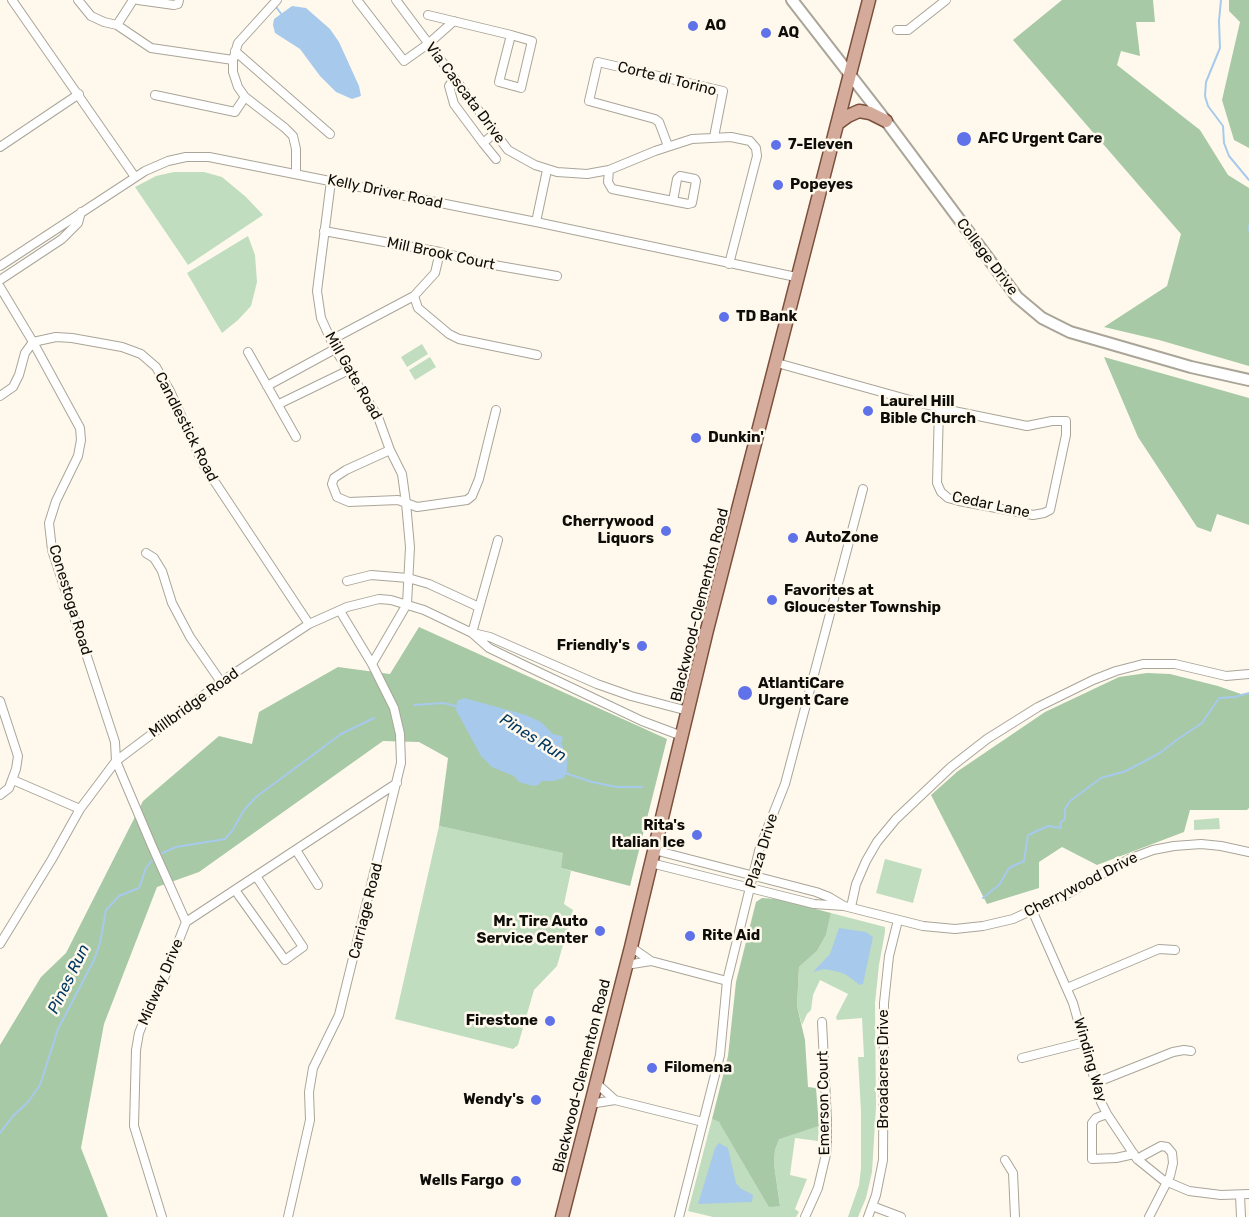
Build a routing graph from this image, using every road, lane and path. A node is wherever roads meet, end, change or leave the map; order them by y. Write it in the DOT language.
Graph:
graph roads {
  1 [pos="12,0"];
  2 [pos="78,0"];
  3 [pos="133,0"];
  4 [pos="138,0"];
  5 [pos="179,0"];
  6 [pos="277,0"];
  7 [pos="396,0"];
  8 [pos="792,0"];
  9 [pos="868,0"];
  10 [pos="946,0"];
  11 [pos="360,1"];
  12 [pos="428,15"];
  13 [pos="454,21"];
  14 [pos="117,25"];
  15 [pos="897,30"];
  16 [pos="511,35"];
  17 [pos="428,44"];
  18 [pos="235,51"];
  19 [pos="233,60"];
  20 [pos="850,74"];
  21 [pos="454,79"];
  22 [pos="79,94"];
  23 [pos="155,95"];
  24 [pos="245,97"];
  25 [pos="886,121"];
  26 [pos="837,124"];
  27 [pos="495,133"];
  28 [pos="330,134"];
  29 [pos="714,137"];
  30 [pos="483,143"];
  31 [pos="668,146"];
  32 [pos="0,147"];
  33 [pos="496,159"];
  34 [pos="547,170"];
  35 [pos="609,170"];
  36 [pos="296,174"];
  37 [pos="135,177"];
  38 [pos="331,181"];
  39 [pos="673,201"];
  40 [pos="81,212"];
  41 [pos="536,222"];
  42 [pos="324,231"];
  43 [pos="440,252"];
  44 [pos="729,264"];
  45 [pos="0,266"];
  46 [pos="557,276"];
  47 [pos="796,278"];
  48 [pos="0,280"];
  49 [pos="0,287"];
  50 [pos="414,296"];
  51 [pos="331,340"];
  52 [pos="33,342"];
  53 [pos="335,349"];
  54 [pos="248,352"];
  55 [pos="537,355"];
  56 [pos="777,363"];
  57 [pos="349,370"];
  58 [pos="1249,380"];
  59 [pos="267,386"];
  60 [pos="0,396"];
  61 [pos="279,404"];
  62 [pos="939,408"];
  63 [pos="496,410"];
  64 [pos="296,437"];
  65 [pos="390,450"];
  66 [pos="862,489"];
  67 [pos="406,503"];
  68 [pos="498,540"];
  69 [pos="146,553"];
  70 [pos="408,578"];
  71 [pos="347,581"];
  72 [pos="407,604"];
  73 [pos="479,607"];
  74 [pos="340,611"];
  75 [pos="309,624"];
  76 [pos="472,633"];
  77 [pos="372,664"];
  78 [pos="1249,674"];
  79 [pos="221,682"];
  80 [pos="0,701"];
  81 [pos="688,711"];
  82 [pos="682,736"];
  83 [pos="116,761"];
  84 [pos="13,780"];
  85 [pos="397,783"];
  86 [pos="0,795"];
  87 [pos="80,809"];
  88 [pos="296,850"];
  89 [pos="654,850"];
  90 [pos="1249,852"];
  91 [pos="651,863"];
  92 [pos="256,876"];
  93 [pos="754,876"];
  94 [pos="318,885"];
  95 [pos="751,888"];
  96 [pos="235,890"];
  97 [pos="847,907"];
  98 [pos="1032,910"];
  99 [pos="898,920"];
  100 [pos="186,922"];
  101 [pos="0,944"];
  102 [pos="631,947"];
  103 [pos="1175,950"];
  104 [pos="651,961"];
  105 [pos="626,965"];
  106 [pos="727,981"];
  107 [pos="1067,988"];
  108 [pos="822,1022"];
  109 [pos="1085,1042"];
  110 [pos="1191,1052"];
  111 [pos="1022,1058"];
  112 [pos="596,1083"];
  113 [pos="1095,1083"];
  114 [pos="615,1100"];
  115 [pos="590,1104"];
  116 [pos="1107,1114"];
  117 [pos="703,1122"];
  118 [pos="1135,1156"];
  119 [pos="1005,1160"];
  120 [pos="1167,1182"];
  121 [pos="1249,1194"];
  122 [pos="1240,1195"];
  123 [pos="872,1206"];
  124 [pos="162,1217"];
  125 [pos="288,1217"];
  126 [pos="562,1217"];
  127 [pos="679,1217"];
  128 [pos="805,1217"];
  129 [pos="868,1217"];
  130 [pos="901,1217"];
  131 [pos="1015,1217"];
  132 [pos="1149,1217"];
  133 [pos="1241,1217"];
  1 -- 22 [label="street"];
  2 -- 14 [label="street"];
  3 -- 14 [label="street"];
  4 -- 5 [label="street"];
  6 -- 18 [label="street"];
  7 -- 17 [label="street, Via Cascata Drive"];
  8 -- 20 [label="main road, College Drive"];
  9 -- 20 [label="main road, Blackwood-Clementon Road"];
  10 -- 15 [label="street"];
  11 -- 17 [label="street"];
  12 -- 13 [label="street"];
  13 -- 16 [label="street"];
  13 -- 17 [label="street"];
  14 -- 19 [label="street"];
  16 -- 16 [label="street"];
  17 -- 21 [label="street, Via Cascata Drive"];
  18 -- 19 [label="street"];
  18 -- 28 [label="street"];
  19 -- 24 [label="street"];
  20 -- 25 [label="main road, College Drive"];
  20 -- 26 [label="main road, Blackwood-Clementon Road"];
  21 -- 27 [label="street, Via Cascata Drive"];
  21 -- 30 [label="street"];
  22 -- 32 [label="street"];
  22 -- 37 [label="street"];
  23 -- 24 [label="street"];
  24 -- 36 [label="street"];
  25 -- 26 [label="main road"];
  25 -- 58 [label="main road, College Drive"];
  26 -- 47 [label="main road, Blackwood-Clementon Road"];
  27 -- 30 [label="street"];
  27 -- 34 [label="street, Via Cascata Drive"];
  29 -- 31 [label="street, Via Cascata Drive"];
  29 -- 31 [label="street, Corte di Torino"];
  29 -- 44 [label="street, Via Cascata Drive"];
  30 -- 33 [label="street"];
  31 -- 35 [label="street, Via Cascata Drive"];
  34 -- 35 [label="street, Via Cascata Drive"];
  34 -- 41 [label="street"];
  35 -- 39 [label="street"];
  36 -- 37 [label="street, Kelly Driver Road"];
  36 -- 38 [label="street, Kelly Driver Road"];
  37 -- 40 [label="street, Kelly Driver Road"];
  38 -- 41 [label="street, Kelly Driver Road"];
  38 -- 42 [label="street, Mill Gate Road"];
  40 -- 45 [label="street, Kelly Driver Road"];
  40 -- 48 [label="street"];
  41 -- 44 [label="street, Kelly Driver Road"];
  42 -- 43 [label="street, Mill Brook Court"];
  42 -- 51 [label="street, Mill Gate Road"];
  43 -- 46 [label="street, Mill Brook Court"];
  43 -- 50 [label="street"];
  44 -- 47 [label="street, Kelly Driver Road"];
  47 -- 56 [label="main road, Blackwood-Clementon Road"];
  49 -- 52 [label="street, Conestoga Road"];
  50 -- 51 [label="street"];
  50 -- 55 [label="street"];
  51 -- 53 [label="street, Mill Gate Road"];
  52 -- 60 [label="street"];
  52 -- 75 [label="street, Candlestick Road"];
  52 -- 83 [label="street, Conestoga Road"];
  53 -- 57 [label="street, Mill Gate Road"];
  53 -- 59 [label="street"];
  54 -- 59 [label="street"];
  56 -- 62 [label="street, Cedar Lane"];
  56 -- 81 [label="main road, Blackwood-Clementon Road"];
  57 -- 61 [label="street"];
  57 -- 65 [label="street, Mill Gate Road"];
  59 -- 61 [label="street"];
  61 -- 64 [label="street"];
  62 -- 62 [label="street, Cedar Lane"];
  63 -- 67 [label="street"];
  65 -- 67 [label="street, Mill Gate Road"];
  65 -- 67 [label="street"];
  66 -- 93 [label="street, Plaza Drive"];
  67 -- 70 [label="street, Mill Gate Road"];
  68 -- 73 [label="street"];
  69 -- 79 [label="street"];
  70 -- 71 [label="street"];
  70 -- 72 [label="street, Mill Gate Road"];
  70 -- 73 [label="street"];
  72 -- 74 [label="street, Millbridge Road"];
  72 -- 76 [label="street, Millbridge Road"];
  72 -- 77 [label="street"];
  73 -- 76 [label="street"];
  74 -- 75 [label="street, Millbridge Road"];
  74 -- 77 [label="street, Carriage Road"];
  75 -- 79 [label="street, Millbridge Road"];
  76 -- 81 [label="street, Millbridge Road"];
  76 -- 82 [label="street, Millbridge Road"];
  77 -- 85 [label="street, Carriage Road"];
  78 -- 97 [label="street"];
  79 -- 83 [label="street, Millbridge Road"];
  80 -- 84 [label="street"];
  81 -- 82 [label="main road, Blackwood-Clementon Road"];
  82 -- 89 [label="main road, Blackwood-Clementon Road"];
  83 -- 87 [label="street, Millbridge Road"];
  83 -- 100 [label="street, Conestoga Road"];
  84 -- 86 [label="street"];
  84 -- 87 [label="street"];
  85 -- 88 [label="street, Midway Drive"];
  85 -- 125 [label="street, Carriage Road"];
  87 -- 101 [label="street, Millbridge Road"];
  88 -- 92 [label="street, Midway Drive"];
  88 -- 94 [label="street"];
  89 -- 91 [label="main road, Blackwood-Clementon Road"];
  89 -- 93 [label="street, Cherrywood Drive"];
  90 -- 98 [label="street, Cherrywood Drive"];
  91 -- 95 [label="street, Cherrywood Drive"];
  91 -- 102 [label="main road, Blackwood-Clementon Road"];
  92 -- 96 [label="street, Midway Drive"];
  92 -- 96 [label="street"];
  93 -- 95 [label="street, Plaza Drive"];
  93 -- 97 [label="street, Cherrywood Drive"];
  95 -- 97 [label="street, Cherrywood Drive"];
  95 -- 106 [label="street, Plaza Drive"];
  96 -- 100 [label="street, Midway Drive"];
  97 -- 99 [label="street, Cherrywood Drive"];
  98 -- 99 [label="street, Cherrywood Drive"];
  98 -- 107 [label="street, Winding Way"];
  99 -- 123 [label="street, Broadacres Drive"];
  100 -- 124 [label="street, Midway Drive"];
  102 -- 104 [label="street"];
  102 -- 105 [label="main road, Blackwood-Clementon Road"];
  103 -- 107 [label="street"];
  104 -- 105 [label="street"];
  104 -- 106 [label="street"];
  105 -- 112 [label="main road, Blackwood-Clementon Road"];
  106 -- 117 [label="street, Plaza Drive"];
  107 -- 109 [label="street, Winding Way"];
  108 -- 128 [label="street, Emerson Court"];
  109 -- 111 [label="street"];
  109 -- 113 [label="street, Winding Way"];
  110 -- 113 [label="street"];
  112 -- 114 [label="street"];
  112 -- 115 [label="main road, Blackwood-Clementon Road"];
  113 -- 116 [label="street, Winding Way"];
  114 -- 115 [label="street"];
  114 -- 117 [label="street"];
  115 -- 126 [label="main road, Blackwood-Clementon Road"];
  116 -- 118 [label="street, Winding Way"];
  116 -- 118 [label="street"];
  117 -- 127 [label="street, Plaza Drive"];
  118 -- 120 [label="street, Winding Way"];
  118 -- 120 [label="street"];
  119 -- 131 [label="street"];
  120 -- 122 [label="street, Winding Way"];
  120 -- 132 [label="street"];
  121 -- 122 [label="street, Winding Way"];
  122 -- 133 [label="street"];
  123 -- 129 [label="street, Broadacres Drive"];
  123 -- 130 [label="street"];
}
